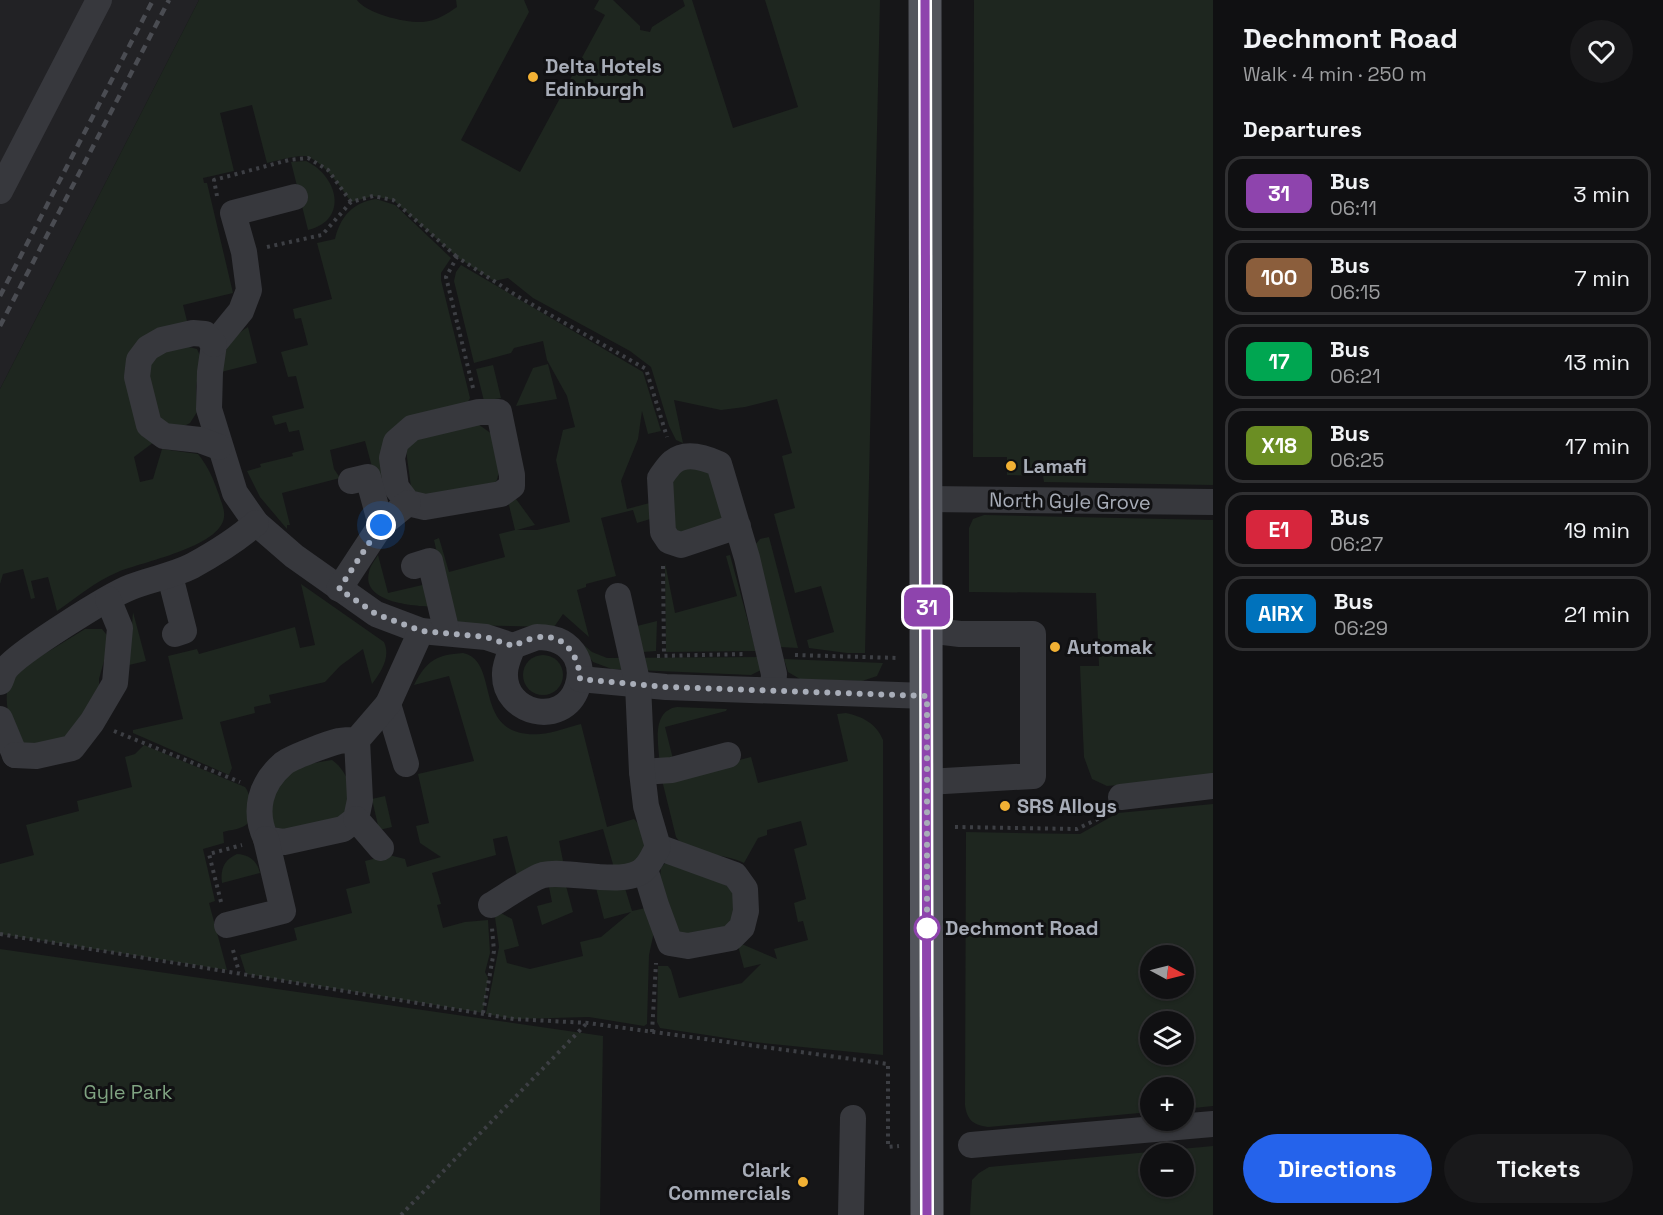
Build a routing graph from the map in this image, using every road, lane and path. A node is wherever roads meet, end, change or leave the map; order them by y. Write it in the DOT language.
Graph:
graph roads {
  1 [pos="99,0"];
  2 [pos="925,0"];
  3 [pos="214,180"];
  4 [pos="0,191"];
  5 [pos="295,197"];
  6 [pos="219,201"];
  7 [pos="244,252"];
  8 [pos="457,257"];
  9 [pos="214,344"];
  10 [pos="479,412"];
  11 [pos="219,447"];
  12 [pos="674,461"];
  13 [pos="351,481"];
  14 [pos="927,499"];
  15 [pos="1213,502"];
  16 [pos="408,503"];
  17 [pos="256,523"];
  18 [pos="381,525"];
  19 [pos="738,526"];
  20 [pos="663,532"];
  21 [pos="414,566"];
  22 [pos="170,576"];
  23 [pos="339,589"];
  24 [pos="618,596"];
  25 [pos="108,599"];
  26 [pos="927,630"];
  27 [pos="422,631"];
  28 [pos="447,633"];
  29 [pos="175,634"];
  30 [pos="513,646"];
  31 [pos="664,656"];
  32 [pos="580,679"];
  33 [pos="0,682"];
  34 [pos="638,685"];
  35 [pos="773,690"];
  36 [pos="927,696"];
  37 [pos="388,704"];
  38 [pos="0,719"];
  39 [pos="92,722"];
  40 [pos="357,740"];
  41 [pos="728,755"];
  42 [pos="8,762"];
  43 [pos="406,764"];
  44 [pos="642,772"];
  45 [pos="927,782"];
  46 [pos="1213,786"];
  47 [pos="263,792"];
  48 [pos="1121,797"];
  49 [pos="356,819"];
  50 [pos="927,830"];
  51 [pos="266,839"];
  52 [pos="381,848"];
  53 [pos="651,858"];
  54 [pos="491,905"];
  55 [pos="227,925"];
  56 [pos="0,934"];
  57 [pos="670,943"];
  58 [pos="239,972"];
  59 [pos="483,1013"];
  60 [pos="588,1023"];
  61 [pos="652,1032"];
  62 [pos="853,1118"];
  63 [pos="1213,1124"];
  64 [pos="971,1145"];
  65 [pos="888,1147"];
  66 [pos="401,1215"];
  67 [pos="851,1215"];
  68 [pos="927,1215"];
  1 -- 4 [label="street"];
  2 -- 14 [label="main road"];
  3 -- 6 [label="path"];
  5 -- 7 [label="street"];
  7 -- 8 [label="path"];
  7 -- 9 [label="street"];
  8 -- 10 [label="path"];
  8 -- 12 [label="path"];
  9 -- 11 [label="street"];
  9 -- 11 [label="street"];
  10 -- 16 [label="street"];
  10 -- 16 [label="street"];
  11 -- 17 [label="street"];
  12 -- 19 [label="street"];
  12 -- 20 [label="street"];
  13 -- 18 [label="street"];
  14 -- 15 [label="street, North Gyle Grove"];
  14 -- 26 [label="main road"];
  16 -- 18 [label="street"];
  17 -- 22 [label="street"];
  17 -- 23 [label="street"];
  18 -- 23 [label="street"];
  19 -- 20 [label="street"];
  19 -- 35 [label="street"];
  20 -- 31 [label="path"];
  21 -- 28 [label="street"];
  22 -- 25 [label="street"];
  22 -- 29 [label="street"];
  23 -- 27 [label="street"];
  24 -- 34 [label="street"];
  25 -- 33 [label="street"];
  25 -- 39 [label="street"];
  26 -- 36 [label="main road"];
  26 -- 45 [label="street"];
  27 -- 28 [label="street"];
  27 -- 37 [label="street"];
  28 -- 30 [label="street"];
  30 -- 32 [label="street"];
  30 -- 32 [label="street"];
  32 -- 34 [label="street"];
  34 -- 35 [label="street"];
  34 -- 44 [label="street"];
  35 -- 36 [label="street"];
  36 -- 45 [label="main road"];
  37 -- 40 [label="street"];
  37 -- 43 [label="street"];
  38 -- 42 [label="street"];
  39 -- 42 [label="street"];
  39 -- 47 [label="path"];
  40 -- 47 [label="street"];
  40 -- 49 [label="street"];
  41 -- 44 [label="street"];
  44 -- 53 [label="street"];
  45 -- 50 [label="main road"];
  46 -- 48 [label="street"];
  47 -- 51 [label="street"];
  48 -- 50 [label="path"];
  49 -- 51 [label="street"];
  49 -- 52 [label="street"];
  50 -- 68 [label="main road"];
  51 -- 55 [label="street"];
  51 -- 55 [label="path"];
  53 -- 54 [label="street"];
  53 -- 57 [label="street"];
  53 -- 57 [label="street"];
  54 -- 59 [label="path"];
  55 -- 58 [label="path"];
  56 -- 58 [label="path"];
  57 -- 61 [label="path"];
  58 -- 59 [label="path"];
  59 -- 60 [label="path"];
  60 -- 61 [label="path"];
  60 -- 66 [label="path"];
  61 -- 65 [label="path"];
  62 -- 67 [label="street"];
  63 -- 64 [label="street"];
}
